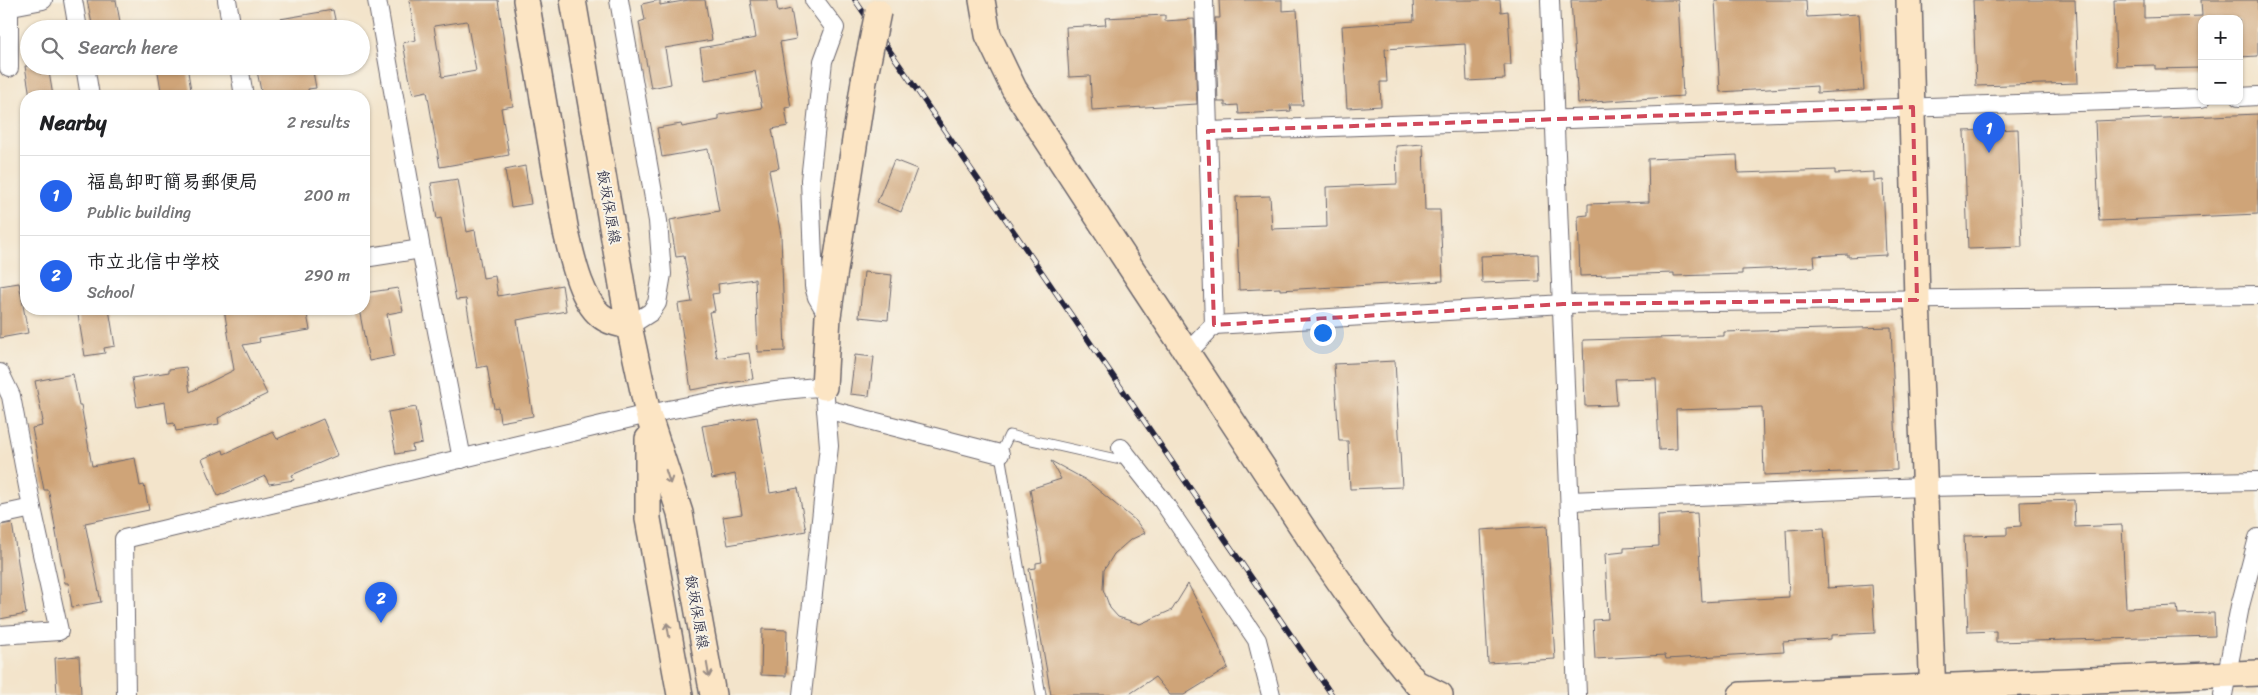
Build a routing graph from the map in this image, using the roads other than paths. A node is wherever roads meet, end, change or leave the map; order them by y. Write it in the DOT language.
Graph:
graph roads {
  1 [pos="43,0"];
  2 [pos="74,0"];
  3 [pos="227,0"];
  4 [pos="377,0"];
  5 [pos="526,0"];
  6 [pos="573,0"];
  7 [pos="619,0"];
  8 [pos="814,0"];
  9 [pos="982,0"];
  10 [pos="1204,0"];
  11 [pos="1550,0"];
  12 [pos="1909,0"];
  13 [pos="5,4"];
  14 [pos="879,6"];
  15 [pos="77,20"];
  16 [pos="230,20"];
  17 [pos="9,68"];
  18 [pos="86,75"];
  19 [pos="240,75"];
  20 [pos="89,90"];
  21 [pos="243,90"];
  22 [pos="2258,96"];
  23 [pos="2243,97"];
  24 [pos="2198,98"];
  25 [pos="1913,107"];
  26 [pos="1555,121"];
  27 [pos="1208,131"];
  28 [pos="421,250"];
  29 [pos="370,257"];
  30 [pos="2258,295"];
  31 [pos="1917,300"];
  32 [pos="1563,304"];
  33 [pos="828,316"];
  34 [pos="1214,325"];
  35 [pos="629,326"];
  36 [pos="1187,353"];
  37 [pos="0,373"];
  38 [pos="5,398"];
  39 [pos="825,398"];
  40 [pos="648,414"];
  41 [pos="1125,452"];
  42 [pos="1000,454"];
  43 [pos="462,459"];
  44 [pos="2258,481"];
  45 [pos="1924,487"];
  46 [pos="1570,501"];
  47 [pos="32,508"];
  48 [pos="0,515"];
  49 [pos="2258,538"];
  50 [pos="0,634"];
  51 [pos="2258,673"];
  52 [pos="2224,685"];
  53 [pos="1932,690"];
  54 [pos="126,695"];
  55 [pos="680,695"];
  56 [pos="713,695"];
  57 [pos="802,695"];
  58 [pos="1041,695"];
  59 [pos="1271,695"];
  60 [pos="1440,695"];
  61 [pos="1577,695"];
  62 [pos="1741,695"];
  1 -- 13 [label="street"];
  2 -- 15 [label="street"];
  3 -- 16 [label="street"];
  4 -- 28 [label="street"];
  5 -- 35 [label="street"];
  6 -- 35 [label="street, 飯坂保原線"];
  7 -- 35 [label="street"];
  8 -- 33 [label="street"];
  9 -- 36 [label="street"];
  10 -- 27 [label="street"];
  11 -- 26 [label="street"];
  12 -- 25 [label="street"];
  13 -- 17 [label="street"];
  14 -- 33 [label="street, bridge"];
  18 -- 20 [label="street"];
  19 -- 21 [label="street"];
  22 -- 23 [label="street"];
  24 -- 25 [label="street"];
  25 -- 26 [label="street"];
  25 -- 31 [label="street"];
  26 -- 27 [label="street"];
  26 -- 32 [label="street"];
  27 -- 34 [label="street"];
  28 -- 29 [label="street"];
  28 -- 43 [label="street"];
  30 -- 31 [label="street"];
  31 -- 32 [label="street"];
  31 -- 45 [label="street"];
  32 -- 34 [label="street"];
  32 -- 46 [label="street"];
  33 -- 39 [label="street"];
  34 -- 36 [label="street"];
  35 -- 40 [label="street, 飯坂保原線"];
  36 -- 60 [label="street"];
  37 -- 38 [label="street"];
  38 -- 47 [label="street"];
  39 -- 40 [label="street"];
  39 -- 42 [label="street"];
  39 -- 57 [label="street"];
  40 -- 43 [label="street"];
  55 -- 40 [label="street, 飯坂保原線, one-way"];
  40 -- 56 [label="street, 飯坂保原線, one-way"];
  41 -- 42 [label="lane"];
  41 -- 59 [label="street"];
  42 -- 58 [label="lane"];
  43 -- 54 [label="street"];
  44 -- 45 [label="street"];
  45 -- 46 [label="street"];
  45 -- 53 [label="street"];
  46 -- 61 [label="street"];
  47 -- 48 [label="street"];
  47 -- 50 [label="street"];
  49 -- 52 [label="street"];
  51 -- 52 [label="street"];
  52 -- 53 [label="street"];
  53 -- 62 [label="street"];
}
